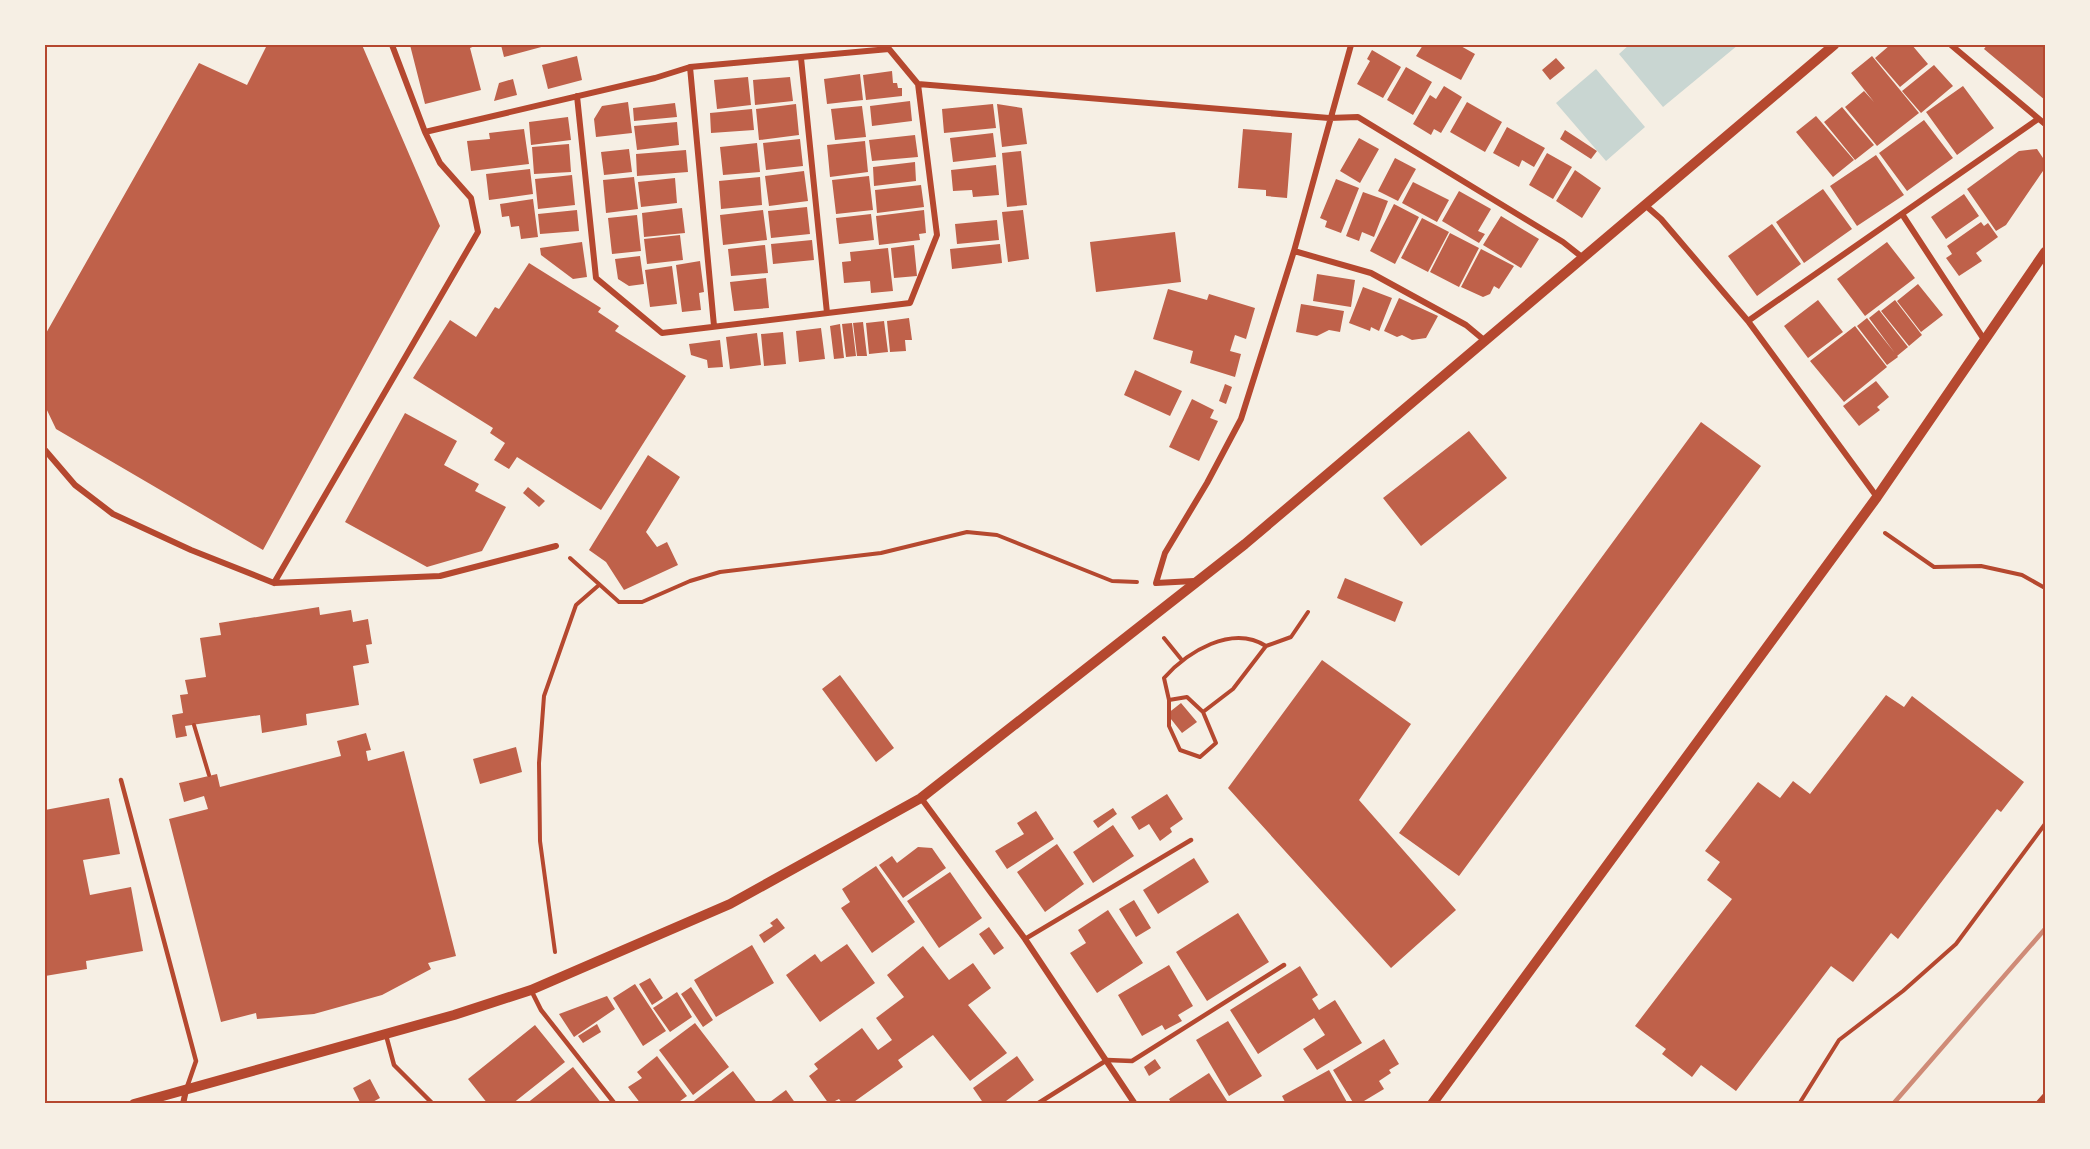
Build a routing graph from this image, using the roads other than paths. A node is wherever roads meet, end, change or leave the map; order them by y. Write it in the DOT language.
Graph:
graph roads {
  1 [pos="392,45"];
  2 [pos="1351,45"];
  3 [pos="1834,45"];
  4 [pos="1950,45"];
  5 [pos="801,58"];
  6 [pos="690,67"];
  7 [pos="918,84"];
  8 [pos="577,96"];
  9 [pos="1329,117"];
  10 [pos="2038,119"];
  11 [pos="2045,124"];
  12 [pos="425,132"];
  13 [pos="1645,205"];
  14 [pos="1902,214"];
  15 [pos="1294,251"];
  16 [pos="2045,252"];
  17 [pos="1582,258"];
  18 [pos="827,313"];
  19 [pos="1748,321"];
  20 [pos="714,327"];
  21 [pos="1484,340"];
  22 [pos="1985,341"];
  23 [pos="45,450"];
  24 [pos="1877,497"];
  25 [pos="556,546"];
  26 [pos="1194,581"];
  27 [pos="274,583"];
  28 [pos="121,780"];
  29 [pos="921,798"];
  30 [pos="1191,840"];
  31 [pos="1025,939"];
  32 [pos="1284,965"];
  33 [pos="531,990"];
  34 [pos="386,1035"];
  35 [pos="1107,1060"];
  36 [pos="186,1089"];
  37 [pos="2045,1095"];
  38 [pos="134,1104"];
  39 [pos="183,1104"];
  40 [pos="433,1104"];
  41 [pos="615,1104"];
  42 [pos="1037,1104"];
  43 [pos="1135,1104"];
  44 [pos="1432,1104"];
  45 [pos="2037,1104"];
  1 -- 12 [label="street"];
  2 -- 9 [label="street"];
  3 -- 13 [label="street"];
  4 -- 10 [label="street"];
  5 -- 6 [label="street"];
  5 -- 7 [label="street"];
  5 -- 18 [label="street"];
  6 -- 8 [label="street"];
  6 -- 20 [label="street"];
  7 -- 9 [label="street"];
  7 -- 18 [label="street"];
  8 -- 12 [label="street"];
  8 -- 20 [label="street"];
  9 -- 15 [label="street"];
  9 -- 17 [label="street"];
  10 -- 11 [label="street"];
  10 -- 14 [label="street"];
  12 -- 27 [label="street"];
  13 -- 17 [label="street"];
  13 -- 19 [label="street"];
  14 -- 19 [label="street"];
  14 -- 22 [label="street"];
  15 -- 21 [label="street"];
  15 -- 26 [label="street"];
  16 -- 22 [label="street"];
  17 -- 21 [label="street"];
  18 -- 20 [label="street"];
  19 -- 24 [label="street"];
  21 -- 26 [label="street"];
  22 -- 24 [label="street"];
  23 -- 27 [label="street"];
  24 -- 44 [label="street"];
  25 -- 27 [label="street"];
  26 -- 29 [label="street"];
  28 -- 36 [label="lane"];
  29 -- 31 [label="street"];
  29 -- 33 [label="street"];
  30 -- 31 [label="lane"];
  31 -- 35 [label="street"];
  32 -- 35 [label="lane"];
  33 -- 34 [label="street"];
  33 -- 41 [label="lane"];
  34 -- 36 [label="street"];
  34 -- 40 [label="lane"];
  35 -- 42 [label="lane"];
  35 -- 43 [label="street"];
  36 -- 38 [label="street"];
  36 -- 39 [label="street"];
  37 -- 45 [label="lane"];
}
